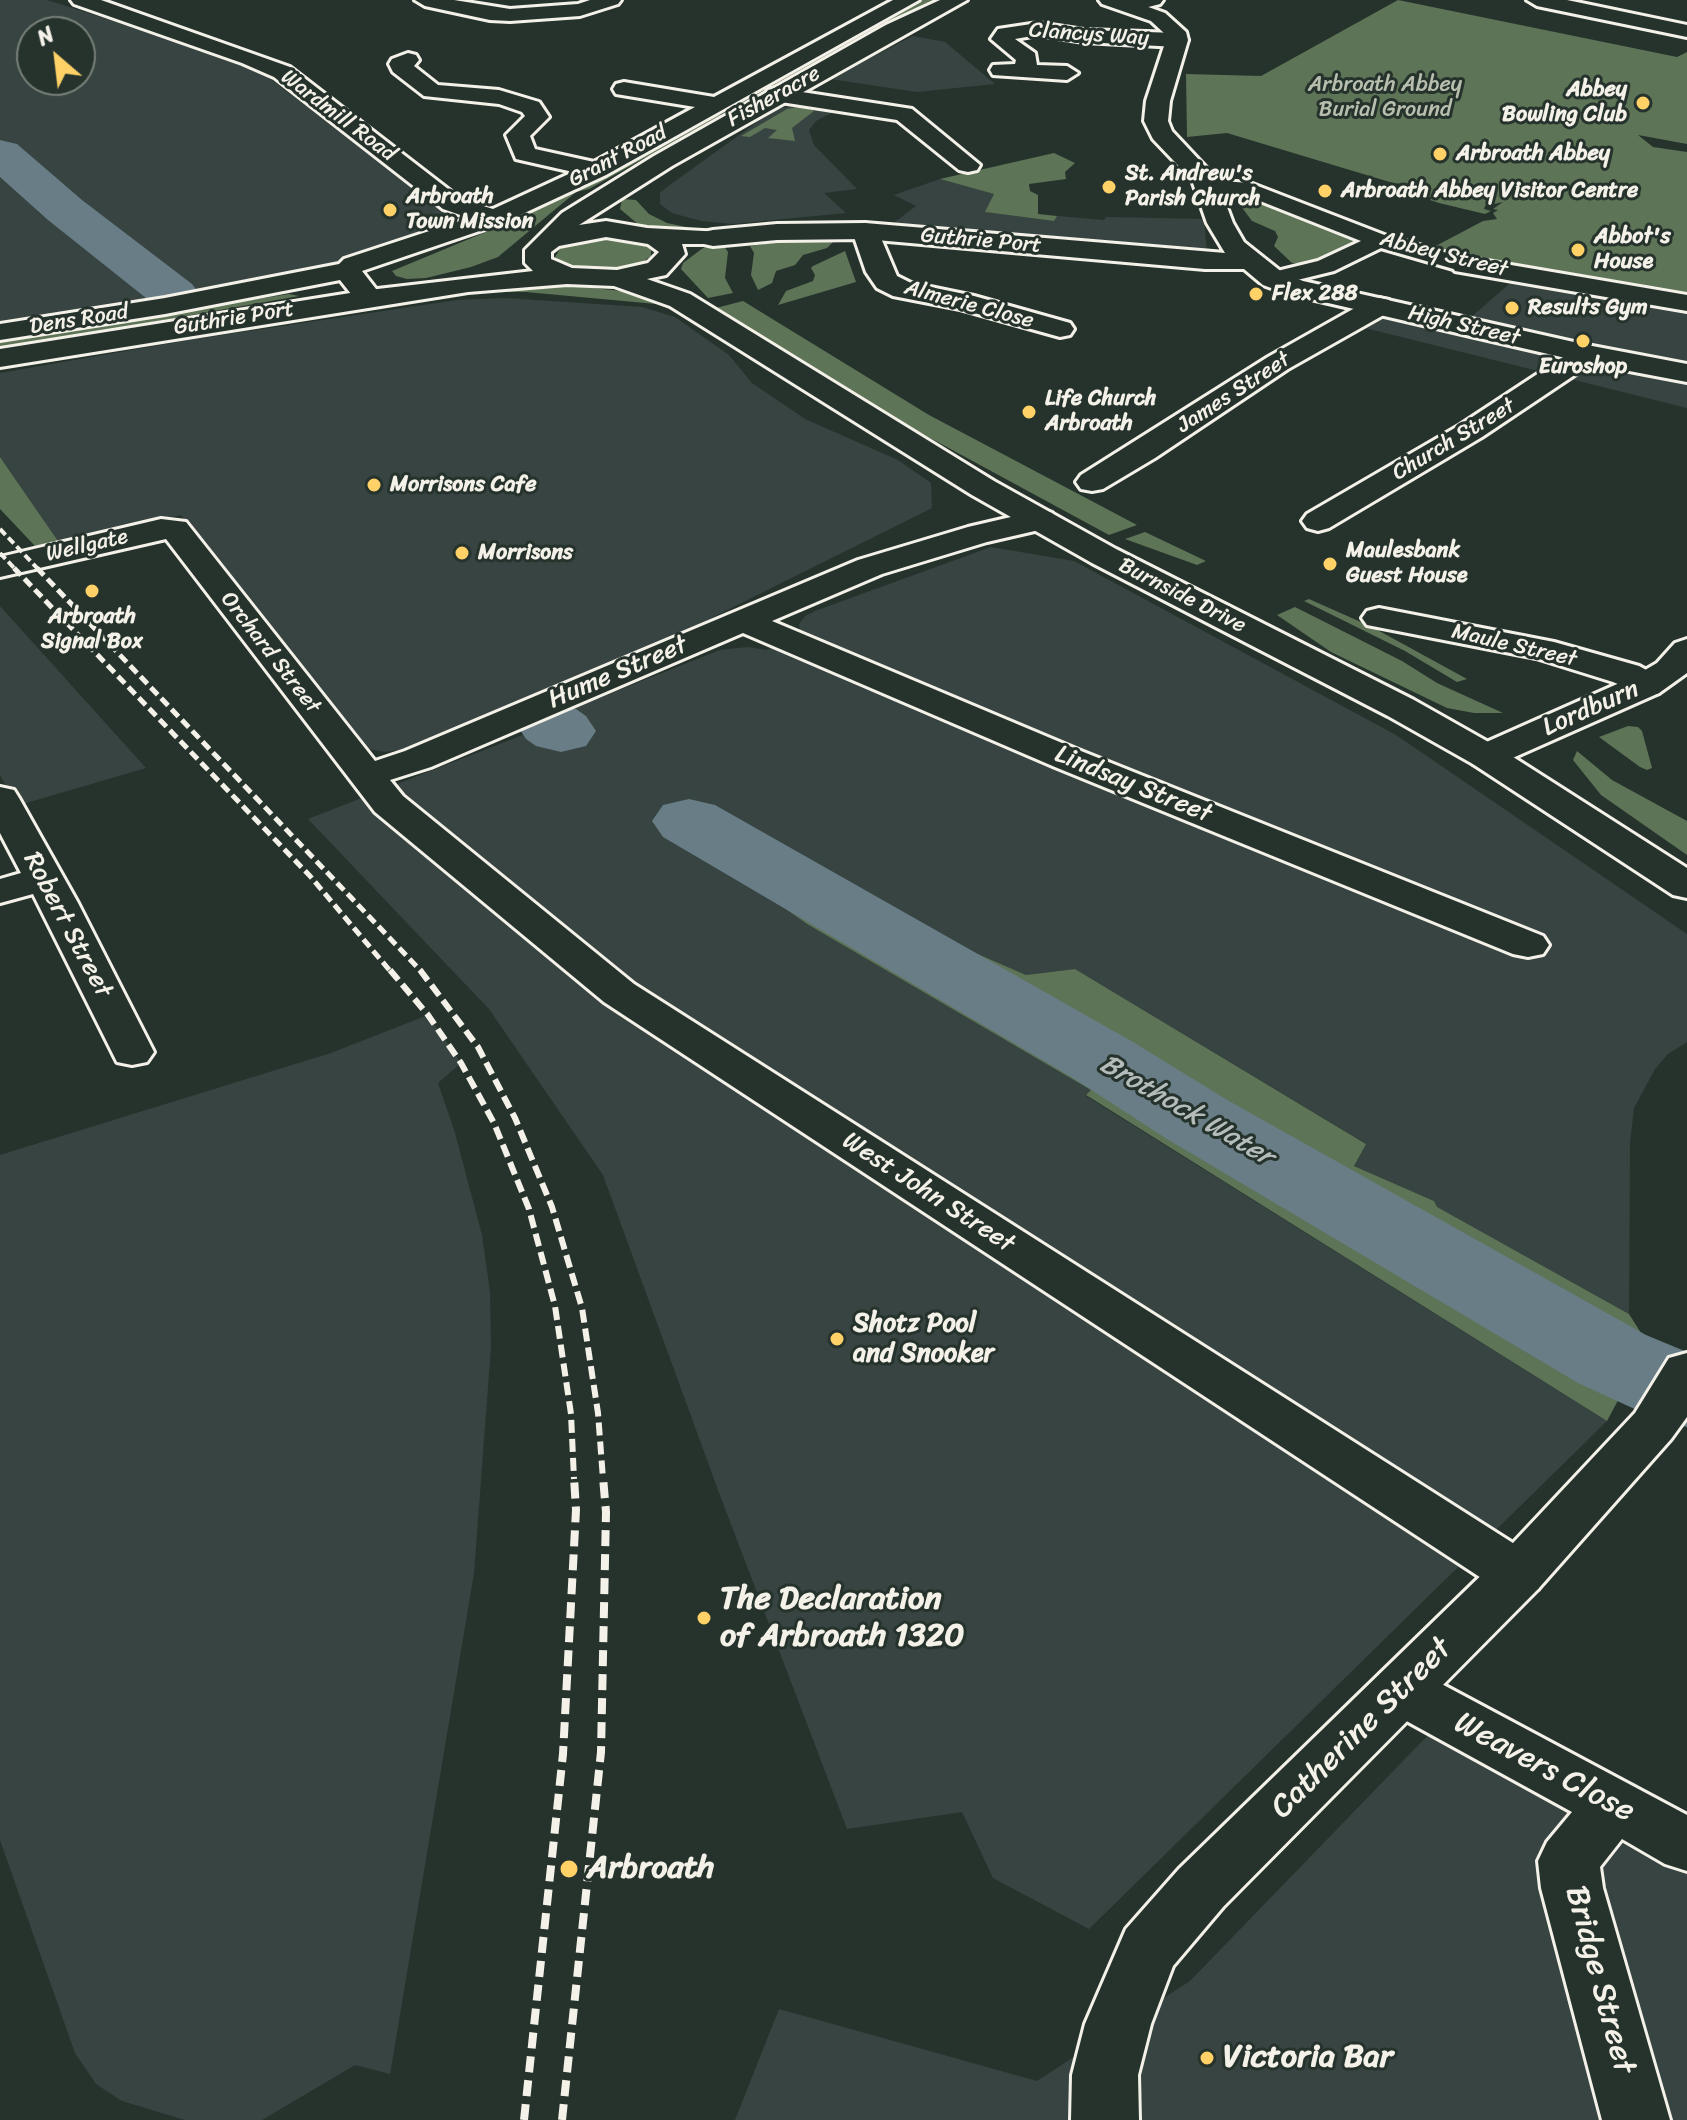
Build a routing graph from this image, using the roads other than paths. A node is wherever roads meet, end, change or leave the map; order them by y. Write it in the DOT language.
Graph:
graph roads {
  1 [pos="81,0"];
  2 [pos="425,0"];
  3 [pos="611,0"];
  4 [pos="870,0"];
  5 [pos="957,0"];
  6 [pos="1153,0"];
  7 [pos="1537,0"];
  8 [pos="905,3"];
  9 [pos="1119,3"];
  10 [pos="1687,31"];
  11 [pos="1177,40"];
  12 [pos="441,66"];
  13 [pos="1001,70"];
  14 [pos="1025,71"];
  15 [pos="1067,73"];
  16 [pos="624,89"];
  17 [pos="776,95"];
  18 [pos="717,104"];
  19 [pos="597,170"];
  20 [pos="942,171"];
  21 [pos="1206,182"];
  22 [pos="597,203"];
  23 [pos="494,218"];
  24 [pos="865,231"];
  25 [pos="639,232"];
  26 [pos="713,238"];
  27 [pos="1379,241"];
  28 [pos="544,245"];
  29 [pos="1248,261"];
  30 [pos="663,265"];
  31 [pos="1464,265"];
  32 [pos="347,271"];
  33 [pos="567,276"];
  34 [pos="617,278"];
  35 [pos="1273,279"];
  36 [pos="468,284"];
  37 [pos="369,298"];
  38 [pos="680,300"];
  39 [pos="1687,303"];
  40 [pos="1379,306"];
  41 [pos="1060,329"];
  42 [pos="0,332"];
  43 [pos="1587,354"];
  44 [pos="0,358"];
  45 [pos="1687,373"];
  46 [pos="1092,482"];
  47 [pos="983,488"];
  48 [pos="1041,520"];
  49 [pos="1318,521"];
  50 [pos="175,529"];
  51 [pos="0,567"];
  52 [pos="870,567"];
  53 [pos="1379,618"];
  54 [pos="741,620"];
  55 [pos="1672,670"];
  56 [pos="1486,756"];
  57 [pos="365,776"];
  58 [pos="0,798"];
  59 [pos="44,879"];
  60 [pos="1687,886"];
  61 [pos="0,891"];
  62 [pos="1528,945"];
  63 [pos="132,1052"];
  64 [pos="1687,1371"];
  65 [pos="1518,1574"];
  66 [pos="1401,1690"];
  67 [pos="1613,1805"];
  68 [pos="1687,1845"];
  69 [pos="1105,2120"];
  70 [pos="1636,2120"];
  1 -- 23 [label="street, Wardmill Road"];
  2 -- 3 [label="street"];
  4 -- 8 [label="street"];
  5 -- 17 [label="street, Fisheracre"];
  6 -- 9 [label="street"];
  7 -- 10 [label="street"];
  8 -- 18 [label="street, Grant Road"];
  9 -- 11 [label="street"];
  11 -- 14 [label="street, Clancys Way"];
  11 -- 21 [label="street"];
  12 -- 19 [label="street"];
  13 -- 14 [label="street, Clancys Way"];
  14 -- 15 [label="street, Clancys Way"];
  16 -- 18 [label="street"];
  17 -- 20 [label="street"];
  17 -- 22 [label="street, Fisheracre"];
  18 -- 19 [label="street, Grant Road"];
  19 -- 23 [label="street, Grant Road"];
  21 -- 27 [label="street, Abbey Street"];
  21 -- 29 [label="street, High Street"];
  22 -- 25 [label="street"];
  22 -- 28 [label="street, Fisheracre"];
  23 -- 32 [label="street, Grant Road"];
  24 -- 26 [label="street, Guthrie Port"];
  24 -- 29 [label="street, Guthrie Port"];
  24 -- 41 [label="street, Almerie Close"];
  25 -- 26 [label="street, Guthrie Port"];
  25 -- 28 [label="street, Guthrie Port"];
  25 -- 30 [label="street, Burnside Drive"];
  26 -- 30 [label="street, Guthrie Port"];
  27 -- 31 [label="street, Abbey Street"];
  27 -- 35 [label="street"];
  28 -- 33 [label="street"];
  28 -- 36 [label="street, Guthrie Port"];
  29 -- 35 [label="street, High Street"];
  30 -- 34 [label="street, Guthrie Port"];
  30 -- 38 [label="street, Burnside Drive"];
  31 -- 39 [label="street, Abbey Street"];
  32 -- 37 [label="street"];
  32 -- 42 [label="street, Dens Road"];
  33 -- 34 [label="street, Guthrie Port"];
  33 -- 36 [label="street, Guthrie Port"];
  34 -- 38 [label="street, Burnside Drive"];
  35 -- 40 [label="street, High Street"];
  36 -- 37 [label="street, Guthrie Port"];
  37 -- 44 [label="street, Guthrie Port"];
  38 -- 47 [label="street, Burnside Drive"];
  40 -- 43 [label="street, High Street"];
  40 -- 46 [label="street, James Street"];
  43 -- 45 [label="street, High Street"];
  43 -- 49 [label="street, Church Street"];
  47 -- 48 [label="street, Burnside Drive"];
  47 -- 52 [label="street, Hume Street"];
  48 -- 52 [label="street, Hume Street"];
  48 -- 56 [label="street, Burnside Drive"];
  50 -- 51 [label="street, Wellgate"];
  50 -- 57 [label="street, Orchard Street"];
  52 -- 54 [label="street, Hume Street"];
  53 -- 55 [label="street, Maule Street"];
  54 -- 57 [label="street, Hume Street"];
  54 -- 62 [label="street, Lindsay Street"];
  55 -- 56 [label="street, Lordburn"];
  56 -- 60 [label="street, Burnside Drive"];
  57 -- 65 [label="street, West John Street"];
  58 -- 59 [label="street, Robert Street"];
  59 -- 61 [label="street"];
  59 -- 63 [label="street, Robert Street"];
  64 -- 65 [label="street, Catherine Street"];
  65 -- 66 [label="street, Catherine Street"];
  66 -- 67 [label="street, Weavers Close"];
  66 -- 69 [label="street, Catherine Street"];
  67 -- 68 [label="street, Weavers Close"];
  67 -- 70 [label="street, Bridge Street"];
}
